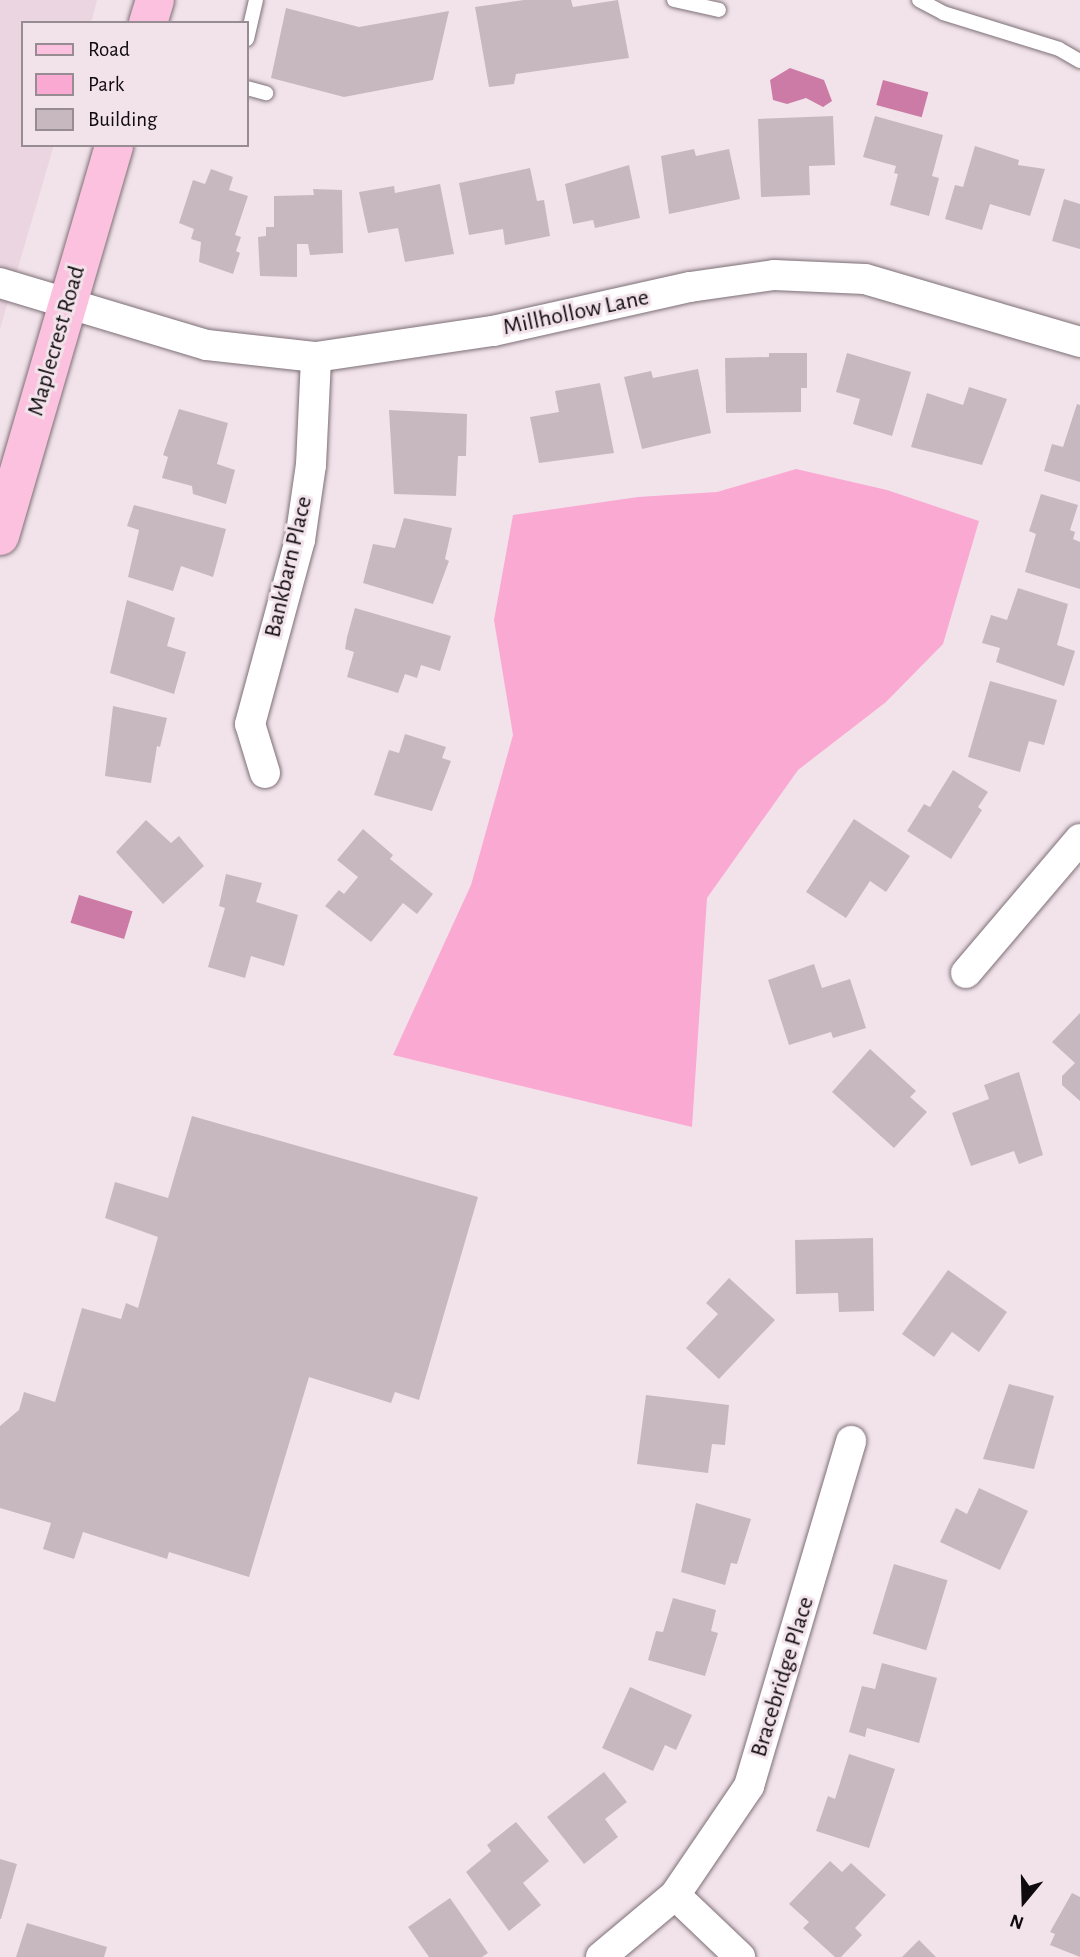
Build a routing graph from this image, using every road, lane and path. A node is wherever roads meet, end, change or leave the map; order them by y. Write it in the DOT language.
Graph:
graph roads {
  1 [pos="155,0"];
  2 [pos="256,0"];
  3 [pos="674,0"];
  4 [pos="919,0"];
  5 [pos="719,10"];
  6 [pos="149,21"];
  7 [pos="248,35"];
  8 [pos="1080,61"];
  9 [pos="248,88"];
  10 [pos="266,93"];
  11 [pos="113,147"];
  12 [pos="0,283"];
  13 [pos="69,303"];
  14 [pos="1080,342"];
  15 [pos="316,357"];
  16 [pos="0,536"];
  17 [pos="265,773"];
  18 [pos="1080,839"];
  19 [pos="966,973"];
  20 [pos="851,1441"];
  21 [pos="675,1895"];
  22 [pos="601,1957"];
  23 [pos="740,1957"];
  1 -- 6 [label="main road"];
  2 -- 7 [label="lane"];
  3 -- 5 [label="lane"];
  4 -- 8 [label="lane"];
  9 -- 10 [label="lane"];
  11 -- 13 [label="main road, Maplecrest Road"];
  12 -- 13 [label="street, Millhollow Lane"];
  13 -- 15 [label="street, Millhollow Lane"];
  13 -- 16 [label="main road, Maplecrest Road"];
  14 -- 15 [label="street, Millhollow Lane"];
  15 -- 17 [label="street, Bankbarn Place"];
  18 -- 19 [label="street"];
  20 -- 21 [label="street, Bracebridge Place"];
  21 -- 22 [label="street, Bracebridge Place"];
  21 -- 23 [label="street"];
}
